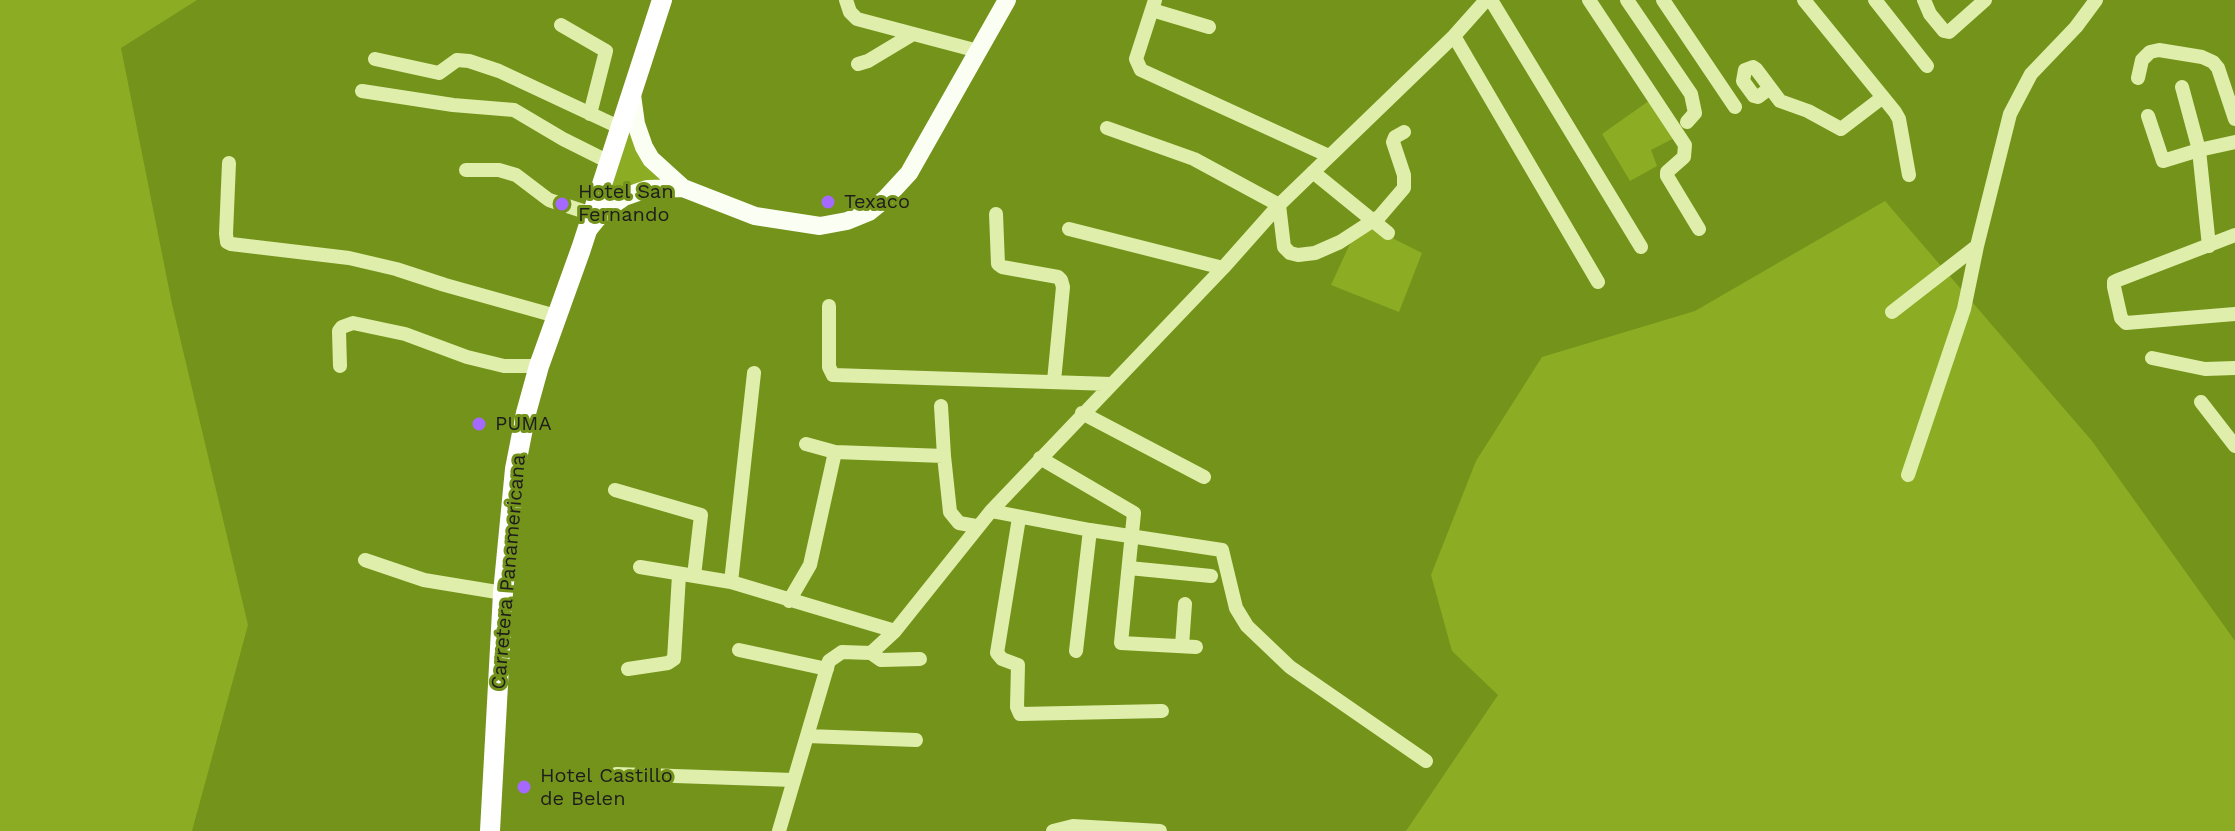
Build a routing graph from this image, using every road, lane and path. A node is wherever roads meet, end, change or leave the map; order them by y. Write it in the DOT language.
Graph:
graph roads {
  1 [pos="662,0"];
  2 [pos="846,0"];
  3 [pos="1007,0"];
  4 [pos="1021,0"];
  5 [pos="1589,0"];
  6 [pos="1627,0"];
  7 [pos="1663,0"];
  8 [pos="1804,0"];
  9 [pos="1875,0"];
  10 [pos="1924,0"];
  11 [pos="1985,0"];
  12 [pos="2096,0"];
  13 [pos="1482,2"];
  14 [pos="1154,5"];
  15 [pos="561,25"];
  16 [pos="1209,27"];
  17 [pos="913,34"];
  18 [pos="1454,36"];
  19 [pos="978,51"];
  20 [pos="375,59"];
  21 [pos="858,64"];
  22 [pos="1927,66"];
  23 [pos="2138,78"];
  24 [pos="2182,87"];
  25 [pos="1770,88"];
  26 [pos="362,91"];
  27 [pos="632,95"];
  28 [pos="1883,97"];
  29 [pos="1735,107"];
  30 [pos="590,114"];
  31 [pos="2148,116"];
  32 [pos="2235,119"];
  33 [pos="1687,122"];
  34 [pos="621,128"];
  35 [pos="1107,128"];
  36 [pos="1404,132"];
  37 [pos="2235,142"];
  38 [pos="2199,150"];
  39 [pos="1329,156"];
  40 [pos="609,162"];
  41 [pos="229,163"];
  42 [pos="466,170"];
  43 [pos="1313,172"];
  44 [pos="1909,175"];
  45 [pos="683,188"];
  46 [pos="1279,205"];
  47 [pos="592,214"];
  48 [pos="996,214"];
  49 [pos="755,216"];
  50 [pos="1373,220"];
  51 [pos="1069,229"];
  52 [pos="1699,229"];
  53 [pos="1388,233"];
  54 [pos="584,235"];
  55 [pos="2235,235"];
  56 [pos="1977,246"];
  57 [pos="2209,246"];
  58 [pos="1641,247"];
  59 [pos="1223,268"];
  60 [pos="1598,282"];
  61 [pos="829,306"];
  62 [pos="1892,312"];
  63 [pos="2235,314"];
  64 [pos="556,316"];
  65 [pos="2152,358"];
  66 [pos="340,366"];
  67 [pos="539,366"];
  68 [pos="2235,368"];
  69 [pos="754,373"];
  70 [pos="1054,381"];
  71 [pos="1111,384"];
  72 [pos="2201,402"];
  73 [pos="941,406"];
  74 [pos="1082,413"];
  75 [pos="806,444"];
  76 [pos="2235,446"];
  77 [pos="835,452"];
  78 [pos="944,456"];
  79 [pos="1040,458"];
  80 [pos="1908,475"];
  81 [pos="1204,477"];
  82 [pos="615,490"];
  83 [pos="991,511"];
  84 [pos="1019,518"];
  85 [pos="976,526"];
  86 [pos="1090,530"];
  87 [pos="1132,537"];
  88 [pos="365,560"];
  89 [pos="640,567"];
  90 [pos="1129,568"];
  91 [pos="686,575"];
  92 [pos="1211,576"];
  93 [pos="731,582"];
  94 [pos="503,593"];
  95 [pos="789,601"];
  96 [pos="1185,604"];
  97 [pos="895,631"];
  98 [pos="739,650"];
  99 [pos="1076,651"];
  100 [pos="871,653"];
  101 [pos="920,659"];
  102 [pos="628,669"];
  103 [pos="827,669"];
  104 [pos="1162,711"];
  105 [pos="807,736"];
  106 [pos="916,740"];
  107 [pos="1426,761"];
  108 [pos="616,774"];
  109 [pos="793,780"];
  110 [pos="490,831"];
  111 [pos="779,831"];
  112 [pos="1053,831"];
  113 [pos="1160,831"];
  1 -- 27 [label="highway, Carretera Panamericana"];
  2 -- 17 [label="street"];
  3 -- 19 [label="main road"];
  4 -- 49 [label="main road"];
  5 -- 52 [label="street"];
  6 -- 33 [label="street"];
  7 -- 29 [label="street"];
  8 -- 28 [label="street"];
  9 -- 22 [label="street"];
  10 -- 11 [label="street"];
  12 -- 56 [label="street"];
  13 -- 18 [label="street"];
  13 -- 58 [label="street"];
  14 -- 16 [label="street"];
  14 -- 39 [label="street"];
  15 -- 30 [label="street"];
  17 -- 19 [label="street"];
  17 -- 21 [label="street"];
  18 -- 39 [label="street"];
  18 -- 60 [label="street"];
  19 -- 49 [label="main road"];
  20 -- 30 [label="street"];
  23 -- 32 [label="street"];
  24 -- 38 [label="street"];
  25 -- 28 [label="street"];
  26 -- 40 [label="street"];
  27 -- 34 [label="highway, Carretera Panamericana"];
  27 -- 45 [label="main road"];
  28 -- 44 [label="street"];
  30 -- 34 [label="street"];
  31 -- 38 [label="street"];
  34 -- 40 [label="highway, Carretera Panamericana"];
  35 -- 46 [label="street"];
  36 -- 50 [label="street"];
  37 -- 38 [label="street"];
  38 -- 57 [label="street"];
  39 -- 43 [label="street"];
  40 -- 47 [label="highway, Carretera Panamericana"];
  41 -- 64 [label="street"];
  42 -- 47 [label="street"];
  43 -- 46 [label="street"];
  43 -- 50 [label="street"];
  45 -- 49 [label="main road"];
  45 -- 54 [label="main road"];
  46 -- 50 [label="street"];
  46 -- 59 [label="street"];
  47 -- 54 [label="highway, Carretera Panamericana"];
  48 -- 70 [label="street"];
  50 -- 53 [label="street"];
  51 -- 59 [label="street"];
  54 -- 64 [label="highway, Carretera Panamericana"];
  55 -- 57 [label="street"];
  56 -- 62 [label="street"];
  56 -- 80 [label="street"];
  57 -- 63 [label="street"];
  59 -- 71 [label="street"];
  61 -- 70 [label="street"];
  64 -- 67 [label="highway, Carretera Panamericana"];
  65 -- 68 [label="street"];
  66 -- 67 [label="street"];
  67 -- 94 [label="highway, Carretera Panamericana"];
  69 -- 93 [label="street"];
  70 -- 71 [label="street"];
  71 -- 74 [label="street"];
  72 -- 76 [label="street"];
  73 -- 78 [label="street"];
  74 -- 79 [label="street"];
  74 -- 81 [label="street"];
  75 -- 77 [label="street"];
  77 -- 78 [label="street"];
  77 -- 95 [label="street"];
  78 -- 85 [label="street"];
  79 -- 83 [label="street"];
  79 -- 87 [label="street"];
  82 -- 91 [label="street"];
  83 -- 84 [label="street"];
  83 -- 85 [label="street"];
  84 -- 86 [label="street"];
  84 -- 104 [label="street"];
  85 -- 97 [label="street"];
  86 -- 87 [label="street"];
  86 -- 99 [label="street"];
  87 -- 90 [label="street"];
  87 -- 107 [label="street"];
  88 -- 94 [label="street"];
  89 -- 91 [label="street"];
  90 -- 92 [label="street"];
  90 -- 96 [label="street"];
  91 -- 93 [label="street"];
  91 -- 102 [label="street"];
  93 -- 95 [label="street"];
  94 -- 110 [label="highway, Carretera Panamericana"];
  95 -- 97 [label="street"];
  97 -- 100 [label="street"];
  98 -- 103 [label="street"];
  100 -- 101 [label="street"];
  100 -- 103 [label="street"];
  103 -- 105 [label="street"];
  105 -- 106 [label="street"];
  105 -- 109 [label="street"];
  108 -- 109 [label="street"];
  109 -- 111 [label="street"];
  112 -- 113 [label="street"];
}
